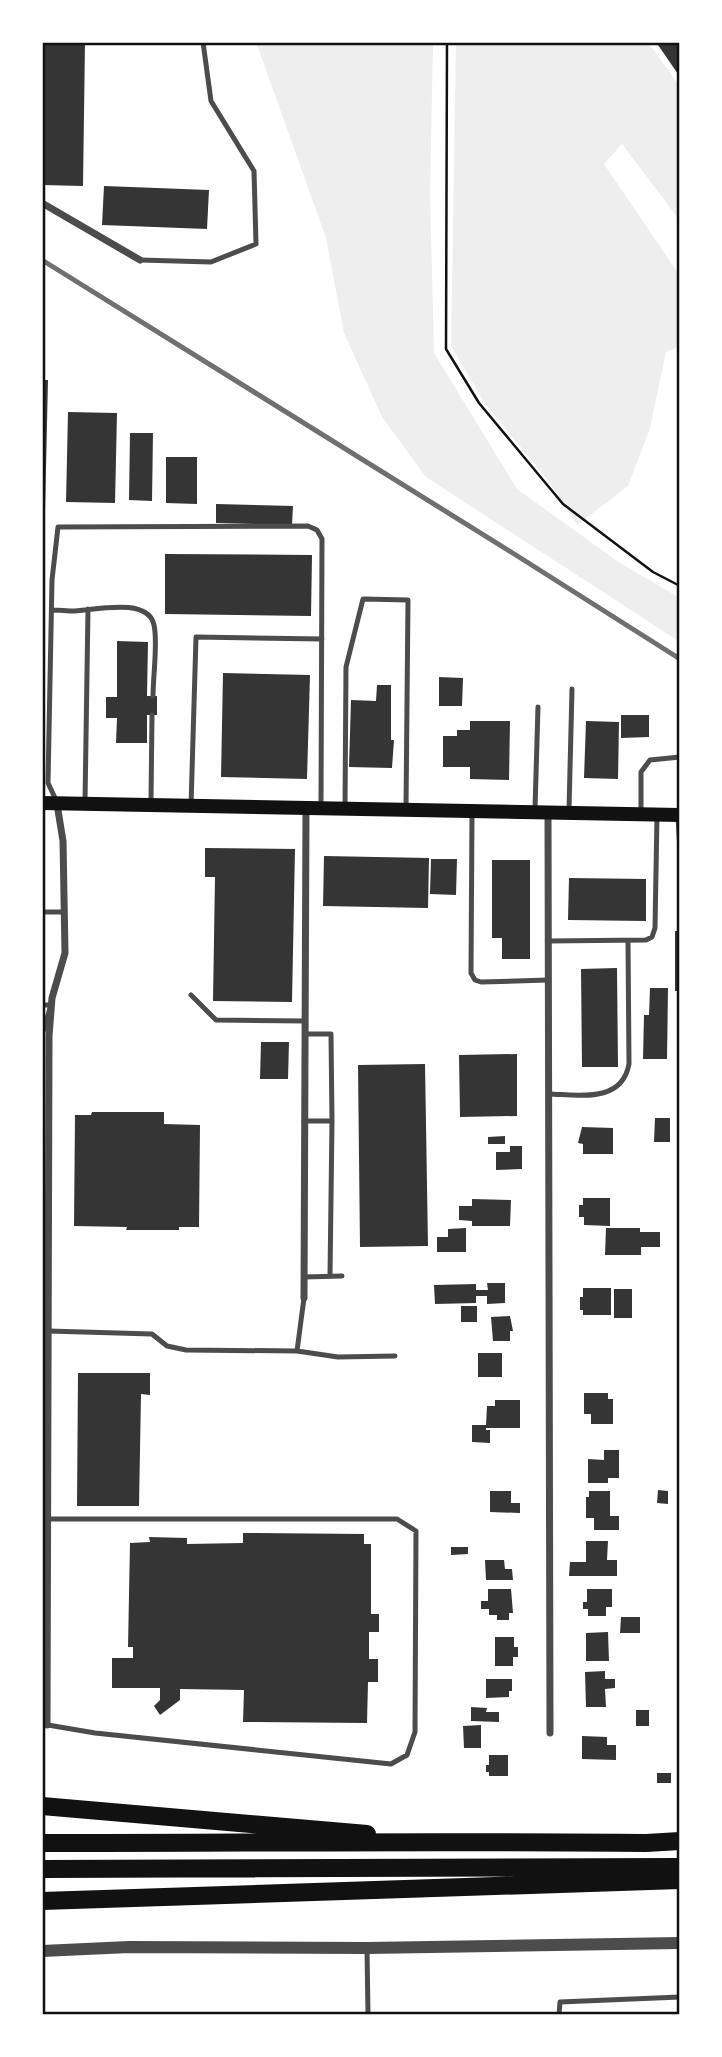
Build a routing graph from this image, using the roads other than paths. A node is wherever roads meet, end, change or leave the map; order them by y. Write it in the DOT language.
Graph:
graph roads {
  1 [pos="203,42"];
  2 [pos="42,203"];
  3 [pos="140,260"];
  4 [pos="42,580"];
  5 [pos="52,580"];
  6 [pos="88,609"];
  7 [pos="53,610"];
  8 [pos="322,639"];
  9 [pos="572,689"];
  10 [pos="153,696"];
  11 [pos="538,707"];
  12 [pos="152,715"];
  13 [pos="680,757"];
  14 [pos="50,803"];
  15 [pos="85,804"];
  16 [pos="151,805"];
  17 [pos="191,806"];
  18 [pos="306,808"];
  19 [pos="321,808"];
  20 [pos="345,809"];
  21 [pos="406,810"];
  22 [pos="472,811"];
  23 [pos="542,813"];
  24 [pos="569,813"];
  25 [pos="641,814"];
  26 [pos="657,815"];
  27 [pos="679,815"];
  28 [pos="680,849"];
  29 [pos="42,912"];
  30 [pos="64,912"];
  31 [pos="548,941"];
  32 [pos="628,941"];
  33 [pos="548,980"];
  34 [pos="191,995"];
  35 [pos="42,1005"];
  36 [pos="51,1005"];
  37 [pos="305,1021"];
  38 [pos="305,1034"];
  39 [pos="42,1035"];
  40 [pos="548,1094"];
  41 [pos="304,1121"];
  42 [pos="332,1121"];
  43 [pos="330,1276"];
  44 [pos="342,1276"];
  45 [pos="304,1277"];
  46 [pos="304,1298"];
  47 [pos="48,1331"];
  48 [pos="298,1351"];
  49 [pos="395,1356"];
  50 [pos="45,1471"];
  51 [pos="48,1518"];
  52 [pos="45,1565"];
  53 [pos="45,1724"];
  54 [pos="550,1734"];
  55 [pos="42,1806"];
  56 [pos="416,1841"];
  57 [pos="680,1841"];
  58 [pos="42,1843"];
  59 [pos="680,1867"];
  60 [pos="42,1869"];
  61 [pos="680,1880"];
  62 [pos="42,1901"];
  63 [pos="680,1943"];
  64 [pos="367,1948"];
  65 [pos="42,1951"];
  66 [pos="680,1997"];
  67 [pos="368,2015"];
  68 [pos="559,2015"];
  1 -- 3 [label="lane"];
  2 -- 3 [label="street"];
  4 -- 5 [label="lane"];
  5 -- 7 [label="lane"];
  5 -- 8 [label="lane"];
  6 -- 7 [label="lane"];
  6 -- 10 [label="lane"];
  6 -- 15 [label="lane"];
  7 -- 14 [label="lane"];
  8 -- 17 [label="lane"];
  8 -- 19 [label="lane"];
  9 -- 24 [label="lane"];
  11 -- 23 [label="lane"];
  12 -- 16 [label="lane"];
  13 -- 25 [label="lane"];
  14 -- 15 [label="main road"];
  14 -- 30 [label="street"];
  15 -- 16 [label="main road"];
  16 -- 17 [label="main road"];
  17 -- 18 [label="main road"];
  18 -- 19 [label="main road"];
  18 -- 37 [label="street"];
  19 -- 20 [label="main road"];
  20 -- 21 [label="main road"];
  20 -- 21 [label="lane"];
  21 -- 22 [label="main road"];
  22 -- 23 [label="main road"];
  22 -- 33 [label="lane"];
  23 -- 24 [label="main road"];
  23 -- 31 [label="street"];
  24 -- 25 [label="main road"];
  25 -- 26 [label="main road"];
  26 -- 27 [label="main road"];
  26 -- 32 [label="lane"];
  27 -- 28 [label="lane"];
  29 -- 30 [label="lane"];
  30 -- 36 [label="street"];
  31 -- 32 [label="lane"];
  31 -- 33 [label="street"];
  32 -- 40 [label="lane"];
  33 -- 40 [label="street"];
  34 -- 37 [label="lane"];
  35 -- 36 [label="lane"];
  36 -- 39 [label="lane"];
  36 -- 47 [label="street"];
  37 -- 38 [label="street"];
  38 -- 41 [label="street"];
  38 -- 42 [label="lane"];
  40 -- 54 [label="street"];
  41 -- 42 [label="lane"];
  41 -- 45 [label="street"];
  42 -- 43 [label="lane"];
  43 -- 44 [label="lane"];
  43 -- 45 [label="lane"];
  45 -- 46 [label="street"];
  46 -- 48 [label="lane"];
  47 -- 48 [label="lane"];
  47 -- 50 [label="street"];
  48 -- 49 [label="lane"];
  50 -- 51 [label="street"];
  51 -- 52 [label="street"];
  51 -- 53 [label="lane"];
  52 -- 53 [label="street"];
  55 -- 56 [label="highway"];
  56 -- 57 [label="highway"];
  56 -- 58 [label="highway"];
  59 -- 60 [label="highway"];
  61 -- 62 [label="highway"];
  63 -- 64 [label="street"];
  64 -- 65 [label="street"];
  64 -- 67 [label="lane"];
  66 -- 68 [label="lane"];
}
